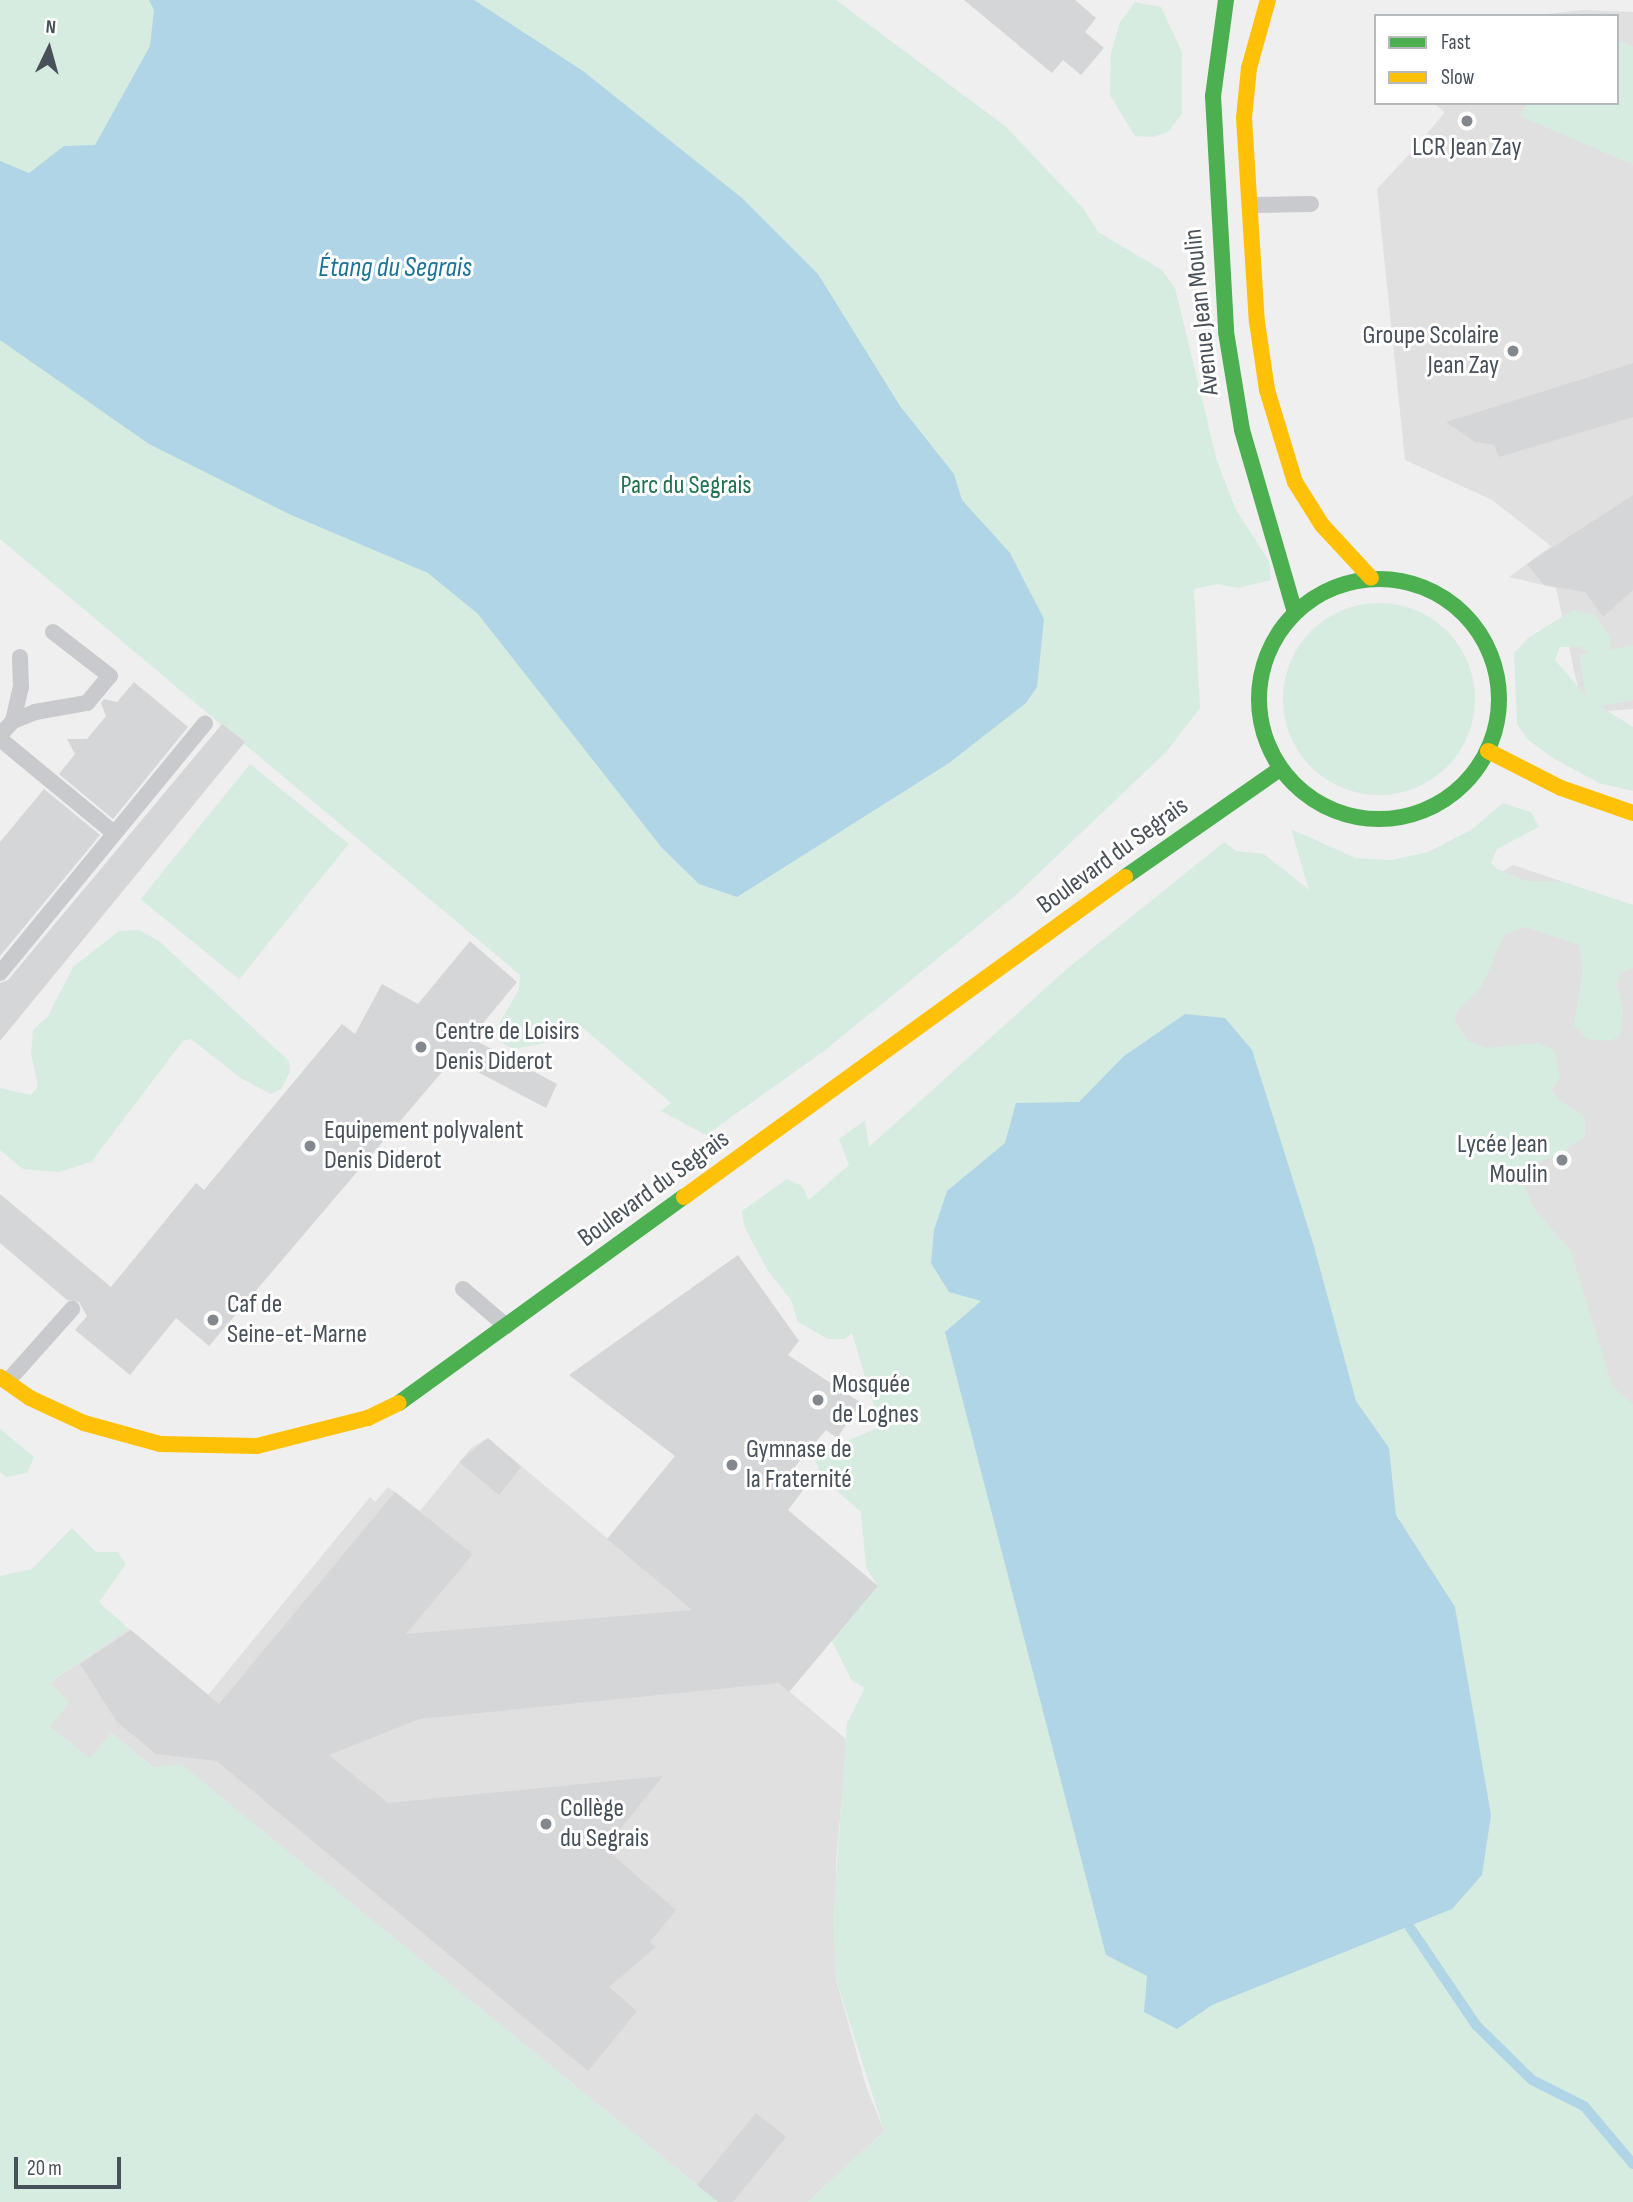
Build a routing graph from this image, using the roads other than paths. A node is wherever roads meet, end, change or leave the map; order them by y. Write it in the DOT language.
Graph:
graph roads {
  1 [pos="1226,0"];
  2 [pos="1268,0"];
  3 [pos="1311,204"];
  4 [pos="1248,205"];
  5 [pos="1371,578"];
  6 [pos="1295,612"];
  7 [pos="53,632"];
  8 [pos="20,657"];
  9 [pos="13,721"];
  10 [pos="205,723"];
  11 [pos="0,737"];
  12 [pos="1488,751"];
  13 [pos="1280,769"];
  14 [pos="1633,813"];
  15 [pos="114,833"];
  16 [pos="0,973"];
  17 [pos="463,1289"];
  18 [pos="72,1309"];
  19 [pos="507,1326"];
  20 [pos="4,1380"];
  1 -- 6 [label="street, Avenue Jean Moulin"];
  2 -- 4 [label="street, Avenue Jean Moulin"];
  3 -- 4 [label="lane"];
  4 -- 5 [label="street, Avenue Jean Moulin"];
  5 -- 6 [label="street"];
  5 -- 12 [label="street"];
  6 -- 13 [label="street"];
  7 -- 9 [label="lane"];
  8 -- 9 [label="lane"];
  9 -- 11 [label="lane"];
  10 -- 15 [label="lane"];
  11 -- 15 [label="lane"];
  12 -- 13 [label="street"];
  12 -- 14 [label="street"];
  13 -- 19 [label="street, Boulevard du Segrais"];
  15 -- 16 [label="lane"];
  17 -- 19 [label="lane"];
  18 -- 20 [label="lane"];
  19 -- 20 [label="street, Boulevard du Segrais"];
}
